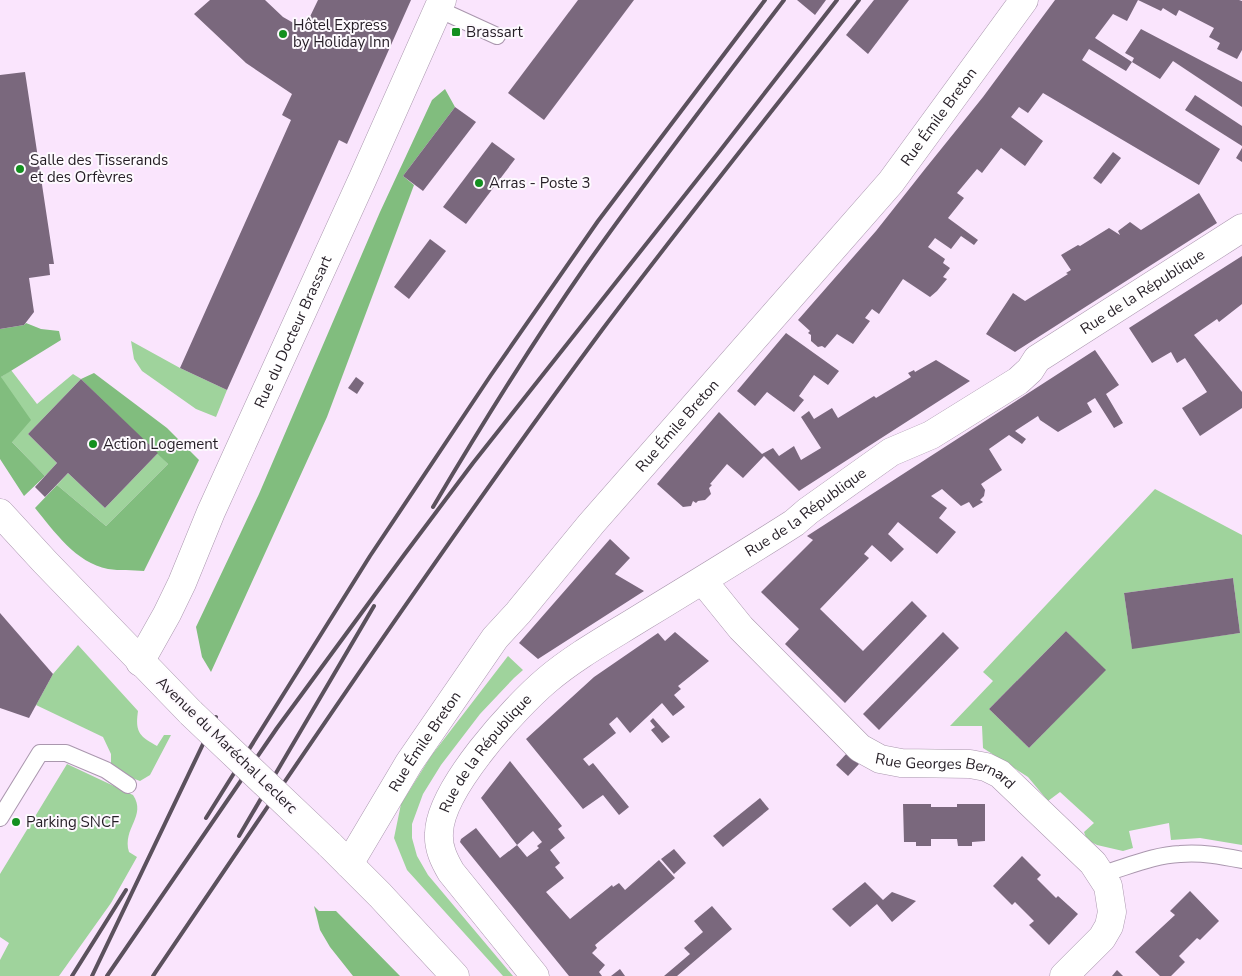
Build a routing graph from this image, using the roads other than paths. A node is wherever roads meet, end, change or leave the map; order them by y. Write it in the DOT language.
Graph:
graph roads {
  1 [pos="1024,0"];
  2 [pos="440,4"];
  3 [pos="497,36"];
  4 [pos="1242,228"];
  5 [pos="0,513"];
  6 [pos="702,581"];
  7 [pos="140,662"];
  8 [pos="128,785"];
  9 [pos="0,818"];
  10 [pos="1242,860"];
  11 [pos="349,864"];
  12 [pos="1102,874"];
  13 [pos="455,976"];
  14 [pos="534,976"];
  15 [pos="1064,976"];
  1 -- 11 [label="street, Rue Émile Breton"];
  2 -- 3 [label="lane"];
  2 -- 7 [label="street, Rue du Docteur Brassart"];
  4 -- 6 [label="street, Rue de la République"];
  5 -- 7 [label="street, Avenue du Maréchal Leclerc"];
  6 -- 12 [label="street, Rue Georges Bernard"];
  6 -- 14 [label="street, Rue de la République"];
  7 -- 11 [label="street, Avenue du Maréchal Leclerc, bridge"];
  8 -- 9 [label="lane"];
  10 -- 12 [label="lane"];
  11 -- 13 [label="street, Avenue du Maréchal Leclerc"];
  12 -- 15 [label="street, Rue Georges Bernard"];
}
